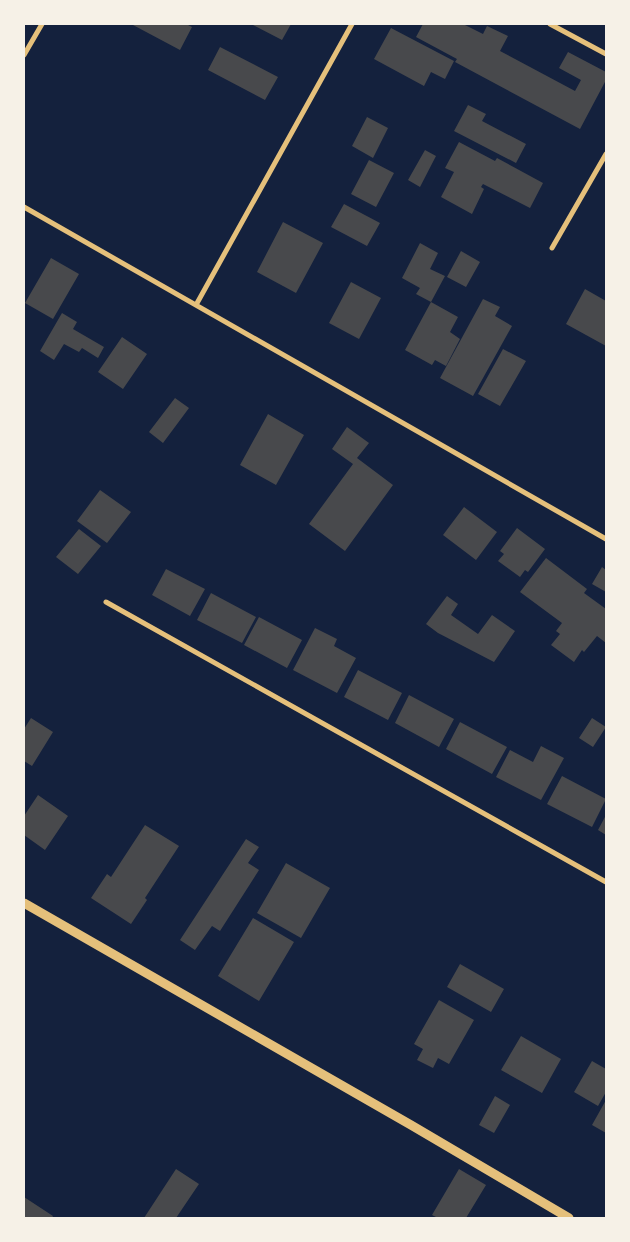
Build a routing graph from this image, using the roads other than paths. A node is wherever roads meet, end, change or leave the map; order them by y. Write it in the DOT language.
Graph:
graph roads {
  1 [pos="42,24"];
  2 [pos="352,24"];
  3 [pos="550,24"];
  4 [pos="606,54"];
  5 [pos="24,55"];
  6 [pos="606,154"];
  7 [pos="24,207"];
  8 [pos="552,248"];
  9 [pos="196,305"];
  10 [pos="606,539"];
  11 [pos="106,602"];
  12 [pos="606,882"];
  13 [pos="24,903"];
  14 [pos="569,1218"];
  1 -- 5 [label="street"];
  2 -- 9 [label="street"];
  3 -- 4 [label="street"];
  6 -- 8 [label="street"];
  7 -- 9 [label="street"];
  9 -- 10 [label="street"];
  11 -- 12 [label="street"];
  13 -- 14 [label="street"];
}
